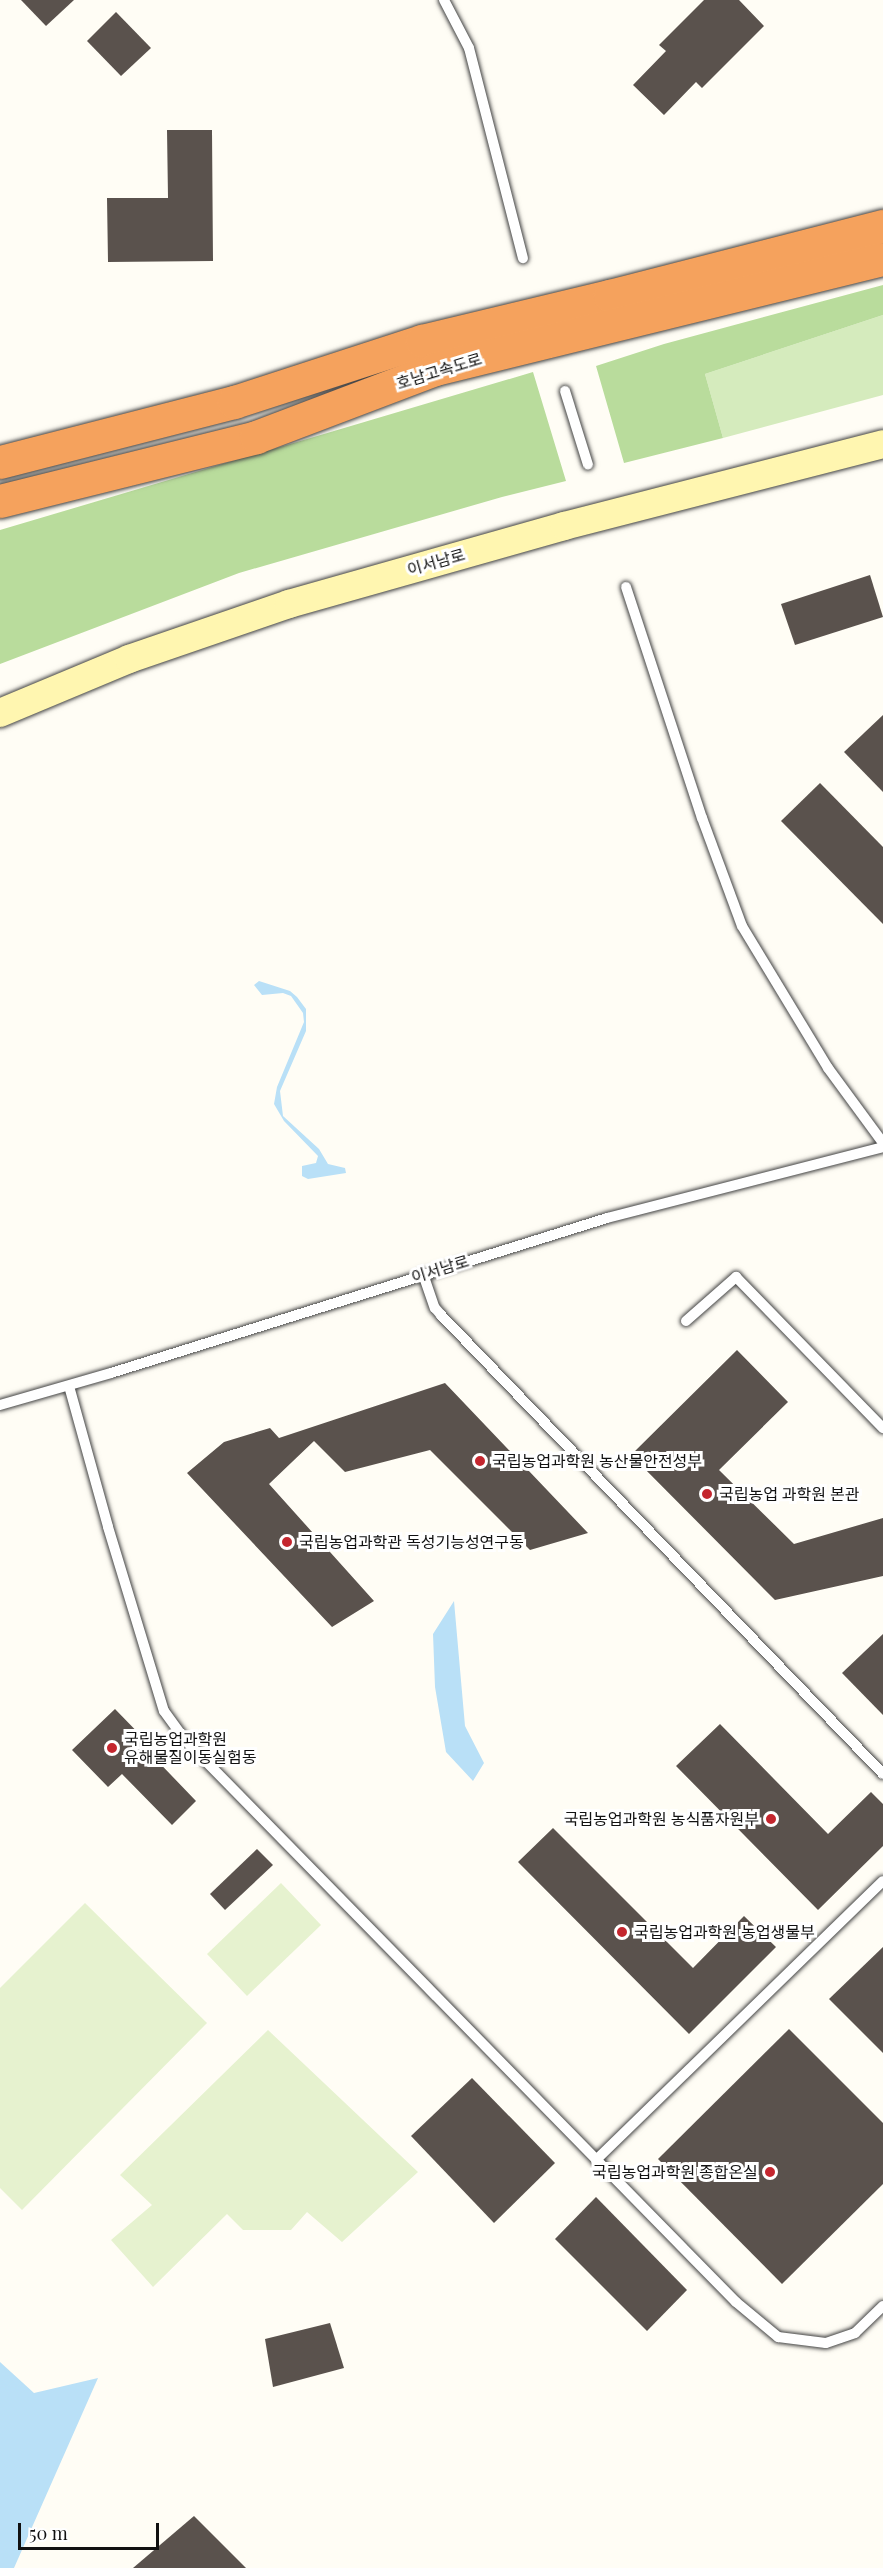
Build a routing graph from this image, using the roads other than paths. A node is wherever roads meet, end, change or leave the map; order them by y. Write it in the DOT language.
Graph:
graph roads {
  1 [pos="444,0"];
  2 [pos="883,226"];
  3 [pos="523,258"];
  4 [pos="883,259"];
  5 [pos="565,391"];
  6 [pos="883,444"];
  7 [pos="0,462"];
  8 [pos="588,465"];
  9 [pos="0,501"];
  10 [pos="626,587"];
  11 [pos="0,713"];
  12 [pos="883,1145"];
  13 [pos="423,1274"];
  14 [pos="686,1322"];
  15 [pos="69,1386"];
  16 [pos="0,1405"];
  17 [pos="883,1428"];
  18 [pos="883,1774"];
  19 [pos="883,1881"];
  20 [pos="596,2160"];
  21 [pos="883,2306"];
  1 -- 3 [label="lane"];
  2 -- 7 [label="highway, 호남고속도로"];
  4 -- 9 [label="highway, 호남고속도로"];
  5 -- 8 [label="lane"];
  6 -- 11 [label="main road, 이서남로"];
  10 -- 12 [label="lane"];
  12 -- 13 [label="lane, 이서남로"];
  13 -- 15 [label="lane, 이서남로"];
  13 -- 18 [label="lane"];
  14 -- 17 [label="lane"];
  15 -- 16 [label="lane, 이서남로"];
  15 -- 20 [label="lane"];
  19 -- 20 [label="lane"];
  20 -- 21 [label="lane"];
}
